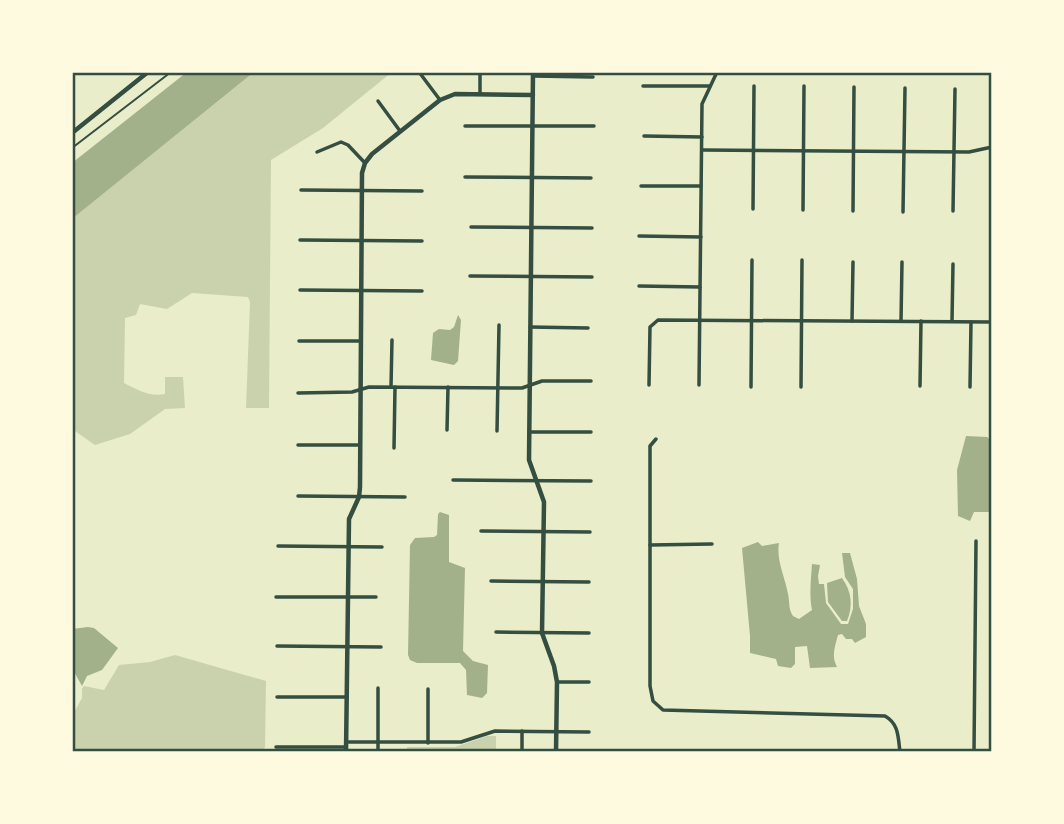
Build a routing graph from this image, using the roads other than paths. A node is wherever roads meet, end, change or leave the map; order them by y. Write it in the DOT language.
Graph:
graph roads {
  1 [pos="148,72"];
  2 [pos="419,72"];
  3 [pos="480,72"];
  4 [pos="717,72"];
  5 [pos="533,74"];
  6 [pos="593,78"];
  7 [pos="643,86"];
  8 [pos="710,86"];
  9 [pos="754,86"];
  10 [pos="804,86"];
  11 [pos="854,87"];
  12 [pos="905,88"];
  13 [pos="954,89"];
  14 [pos="480,94"];
  15 [pos="533,95"];
  16 [pos="440,100"];
  17 [pos="378,102"];
  18 [pos="465,126"];
  19 [pos="532,127"];
  20 [pos="594,127"];
  21 [pos="400,131"];
  22 [pos="72,134"];
  23 [pos="644,136"];
  24 [pos="702,137"];
  25 [pos="992,147"];
  26 [pos="702,150"];
  27 [pos="753,150"];
  28 [pos="804,151"];
  29 [pos="853,151"];
  30 [pos="317,152"];
  31 [pos="904,152"];
  32 [pos="953,152"];
  33 [pos="365,163"];
  34 [pos="464,177"];
  35 [pos="531,177"];
  36 [pos="591,178"];
  37 [pos="641,186"];
  38 [pos="701,186"];
  39 [pos="301,190"];
  40 [pos="361,191"];
  41 [pos="422,191"];
  42 [pos="753,209"];
  43 [pos="803,211"];
  44 [pos="853,211"];
  45 [pos="953,211"];
  46 [pos="903,212"];
  47 [pos="471,227"];
  48 [pos="531,228"];
  49 [pos="592,228"];
  50 [pos="639,236"];
  51 [pos="701,237"];
  52 [pos="300,240"];
  53 [pos="361,240"];
  54 [pos="422,241"];
  55 [pos="752,260"];
  56 [pos="802,260"];
  57 [pos="853,261"];
  58 [pos="902,262"];
  59 [pos="953,264"];
  60 [pos="470,276"];
  61 [pos="531,276"];
  62 [pos="592,277"];
  63 [pos="639,286"];
  64 [pos="700,287"];
  65 [pos="300,290"];
  66 [pos="361,291"];
  67 [pos="422,291"];
  68 [pos="700,320"];
  69 [pos="751,320"];
  70 [pos="802,321"];
  71 [pos="852,321"];
  72 [pos="901,321"];
  73 [pos="922,321"];
  74 [pos="952,321"];
  75 [pos="971,322"];
  76 [pos="992,322"];
  77 [pos="499,325"];
  78 [pos="530,327"];
  79 [pos="588,328"];
  80 [pos="392,340"];
  81 [pos="299,341"];
  82 [pos="361,341"];
  83 [pos="591,381"];
  84 [pos="529,384"];
  85 [pos="649,385"];
  86 [pos="699,385"];
  87 [pos="920,386"];
  88 [pos="393,387"];
  89 [pos="448,387"];
  90 [pos="751,387"];
  91 [pos="801,387"];
  92 [pos="970,387"];
  93 [pos="498,388"];
  94 [pos="360,390"];
  95 [pos="298,393"];
  96 [pos="447,430"];
  97 [pos="497,431"];
  98 [pos="529,432"];
  99 [pos="591,432"];
  100 [pos="656,439"];
  101 [pos="298,444"];
  102 [pos="360,445"];
  103 [pos="394,448"];
  104 [pos="453,480"];
  105 [pos="536,481"];
  106 [pos="591,481"];
  107 [pos="298,496"];
  108 [pos="359,497"];
  109 [pos="405,497"];
  110 [pos="481,531"];
  111 [pos="544,532"];
  112 [pos="590,532"];
  113 [pos="976,541"];
  114 [pos="712,544"];
  115 [pos="650,545"];
  116 [pos="278,546"];
  117 [pos="348,548"];
  118 [pos="382,548"];
  119 [pos="491,581"];
  120 [pos="543,582"];
  121 [pos="589,582"];
  122 [pos="276,597"];
  123 [pos="348,597"];
  124 [pos="376,597"];
  125 [pos="496,632"];
  126 [pos="542,633"];
  127 [pos="589,633"];
  128 [pos="277,646"];
  129 [pos="347,646"];
  130 [pos="381,647"];
  131 [pos="557,682"];
  132 [pos="589,682"];
  133 [pos="378,688"];
  134 [pos="428,690"];
  135 [pos="277,697"];
  136 [pos="347,697"];
  137 [pos="522,731"];
  138 [pos="556,732"];
  139 [pos="589,732"];
  140 [pos="378,742"];
  141 [pos="428,743"];
  142 [pos="276,747"];
  143 [pos="346,747"];
  144 [pos="378,752"];
  145 [pos="522,752"];
  146 [pos="556,752"];
  147 [pos="900,752"];
  148 [pos="974,752"];
  1 -- 22 [label="street"];
  2 -- 16 [label="street"];
  3 -- 14 [label="street"];
  4 -- 8 [label="street"];
  5 -- 6 [label="street"];
  5 -- 15 [label="street"];
  7 -- 8 [label="street"];
  8 -- 24 [label="street"];
  9 -- 27 [label="street"];
  10 -- 28 [label="street"];
  11 -- 29 [label="street"];
  12 -- 31 [label="street"];
  13 -- 32 [label="street"];
  14 -- 15 [label="street"];
  14 -- 16 [label="street"];
  15 -- 19 [label="street"];
  16 -- 21 [label="street"];
  17 -- 21 [label="street"];
  18 -- 19 [label="street"];
  19 -- 20 [label="street"];
  19 -- 35 [label="street"];
  21 -- 33 [label="street"];
  23 -- 24 [label="street"];
  24 -- 26 [label="street"];
  25 -- 32 [label="street"];
  26 -- 27 [label="street"];
  26 -- 38 [label="street"];
  27 -- 28 [label="street"];
  27 -- 42 [label="street"];
  28 -- 29 [label="street"];
  28 -- 43 [label="street"];
  29 -- 31 [label="street"];
  29 -- 44 [label="street"];
  30 -- 33 [label="street"];
  31 -- 32 [label="street"];
  31 -- 46 [label="street"];
  32 -- 45 [label="street"];
  33 -- 40 [label="street"];
  34 -- 35 [label="street"];
  35 -- 36 [label="street"];
  35 -- 48 [label="street"];
  37 -- 38 [label="street"];
  38 -- 51 [label="street"];
  39 -- 40 [label="street"];
  40 -- 41 [label="street"];
  40 -- 53 [label="street"];
  47 -- 48 [label="street"];
  48 -- 49 [label="street"];
  48 -- 61 [label="street"];
  50 -- 51 [label="street"];
  51 -- 64 [label="street"];
  52 -- 53 [label="street"];
  53 -- 54 [label="street"];
  53 -- 66 [label="street"];
  55 -- 69 [label="street"];
  56 -- 70 [label="street"];
  57 -- 71 [label="street"];
  58 -- 72 [label="street"];
  59 -- 74 [label="street"];
  60 -- 61 [label="street"];
  61 -- 62 [label="street"];
  61 -- 78 [label="street"];
  63 -- 64 [label="street"];
  64 -- 68 [label="street"];
  65 -- 66 [label="street"];
  66 -- 67 [label="street"];
  66 -- 82 [label="street"];
  68 -- 69 [label="street"];
  68 -- 85 [label="street"];
  68 -- 86 [label="street"];
  69 -- 70 [label="street"];
  69 -- 90 [label="street"];
  70 -- 71 [label="street"];
  70 -- 91 [label="street"];
  71 -- 72 [label="street"];
  72 -- 73 [label="street"];
  73 -- 74 [label="street"];
  73 -- 87 [label="street"];
  74 -- 75 [label="street"];
  75 -- 76 [label="street"];
  75 -- 92 [label="street"];
  77 -- 93 [label="street"];
  78 -- 79 [label="street"];
  78 -- 84 [label="street"];
  80 -- 88 [label="street"];
  81 -- 82 [label="street"];
  82 -- 94 [label="street"];
  83 -- 84 [label="street"];
  84 -- 93 [label="street"];
  84 -- 98 [label="street"];
  88 -- 89 [label="street"];
  88 -- 94 [label="street"];
  88 -- 103 [label="street"];
  89 -- 93 [label="street"];
  89 -- 96 [label="street"];
  93 -- 97 [label="street"];
  94 -- 95 [label="street"];
  94 -- 102 [label="street"];
  98 -- 99 [label="street"];
  98 -- 105 [label="street"];
  100 -- 115 [label="street"];
  101 -- 102 [label="street"];
  102 -- 108 [label="street"];
  104 -- 105 [label="street"];
  105 -- 106 [label="street"];
  105 -- 111 [label="street"];
  107 -- 108 [label="street"];
  108 -- 109 [label="street"];
  108 -- 117 [label="street"];
  110 -- 111 [label="street"];
  111 -- 112 [label="street"];
  111 -- 120 [label="street"];
  113 -- 148 [label="street"];
  114 -- 115 [label="street"];
  115 -- 147 [label="street"];
  116 -- 117 [label="street"];
  117 -- 118 [label="street"];
  117 -- 123 [label="street"];
  119 -- 120 [label="street"];
  120 -- 121 [label="street"];
  120 -- 126 [label="street"];
  122 -- 123 [label="street"];
  123 -- 124 [label="street"];
  123 -- 129 [label="street"];
  125 -- 126 [label="street"];
  126 -- 127 [label="street"];
  126 -- 131 [label="street"];
  128 -- 129 [label="street"];
  129 -- 130 [label="street"];
  129 -- 136 [label="street"];
  131 -- 132 [label="street"];
  131 -- 138 [label="street"];
  133 -- 140 [label="street"];
  134 -- 141 [label="street"];
  135 -- 136 [label="street"];
  136 -- 143 [label="street"];
  137 -- 138 [label="street"];
  137 -- 141 [label="street"];
  137 -- 145 [label="street"];
  138 -- 139 [label="street"];
  138 -- 146 [label="street"];
  140 -- 141 [label="street"];
  140 -- 143 [label="street"];
  140 -- 144 [label="street"];
  142 -- 143 [label="street"];
}
